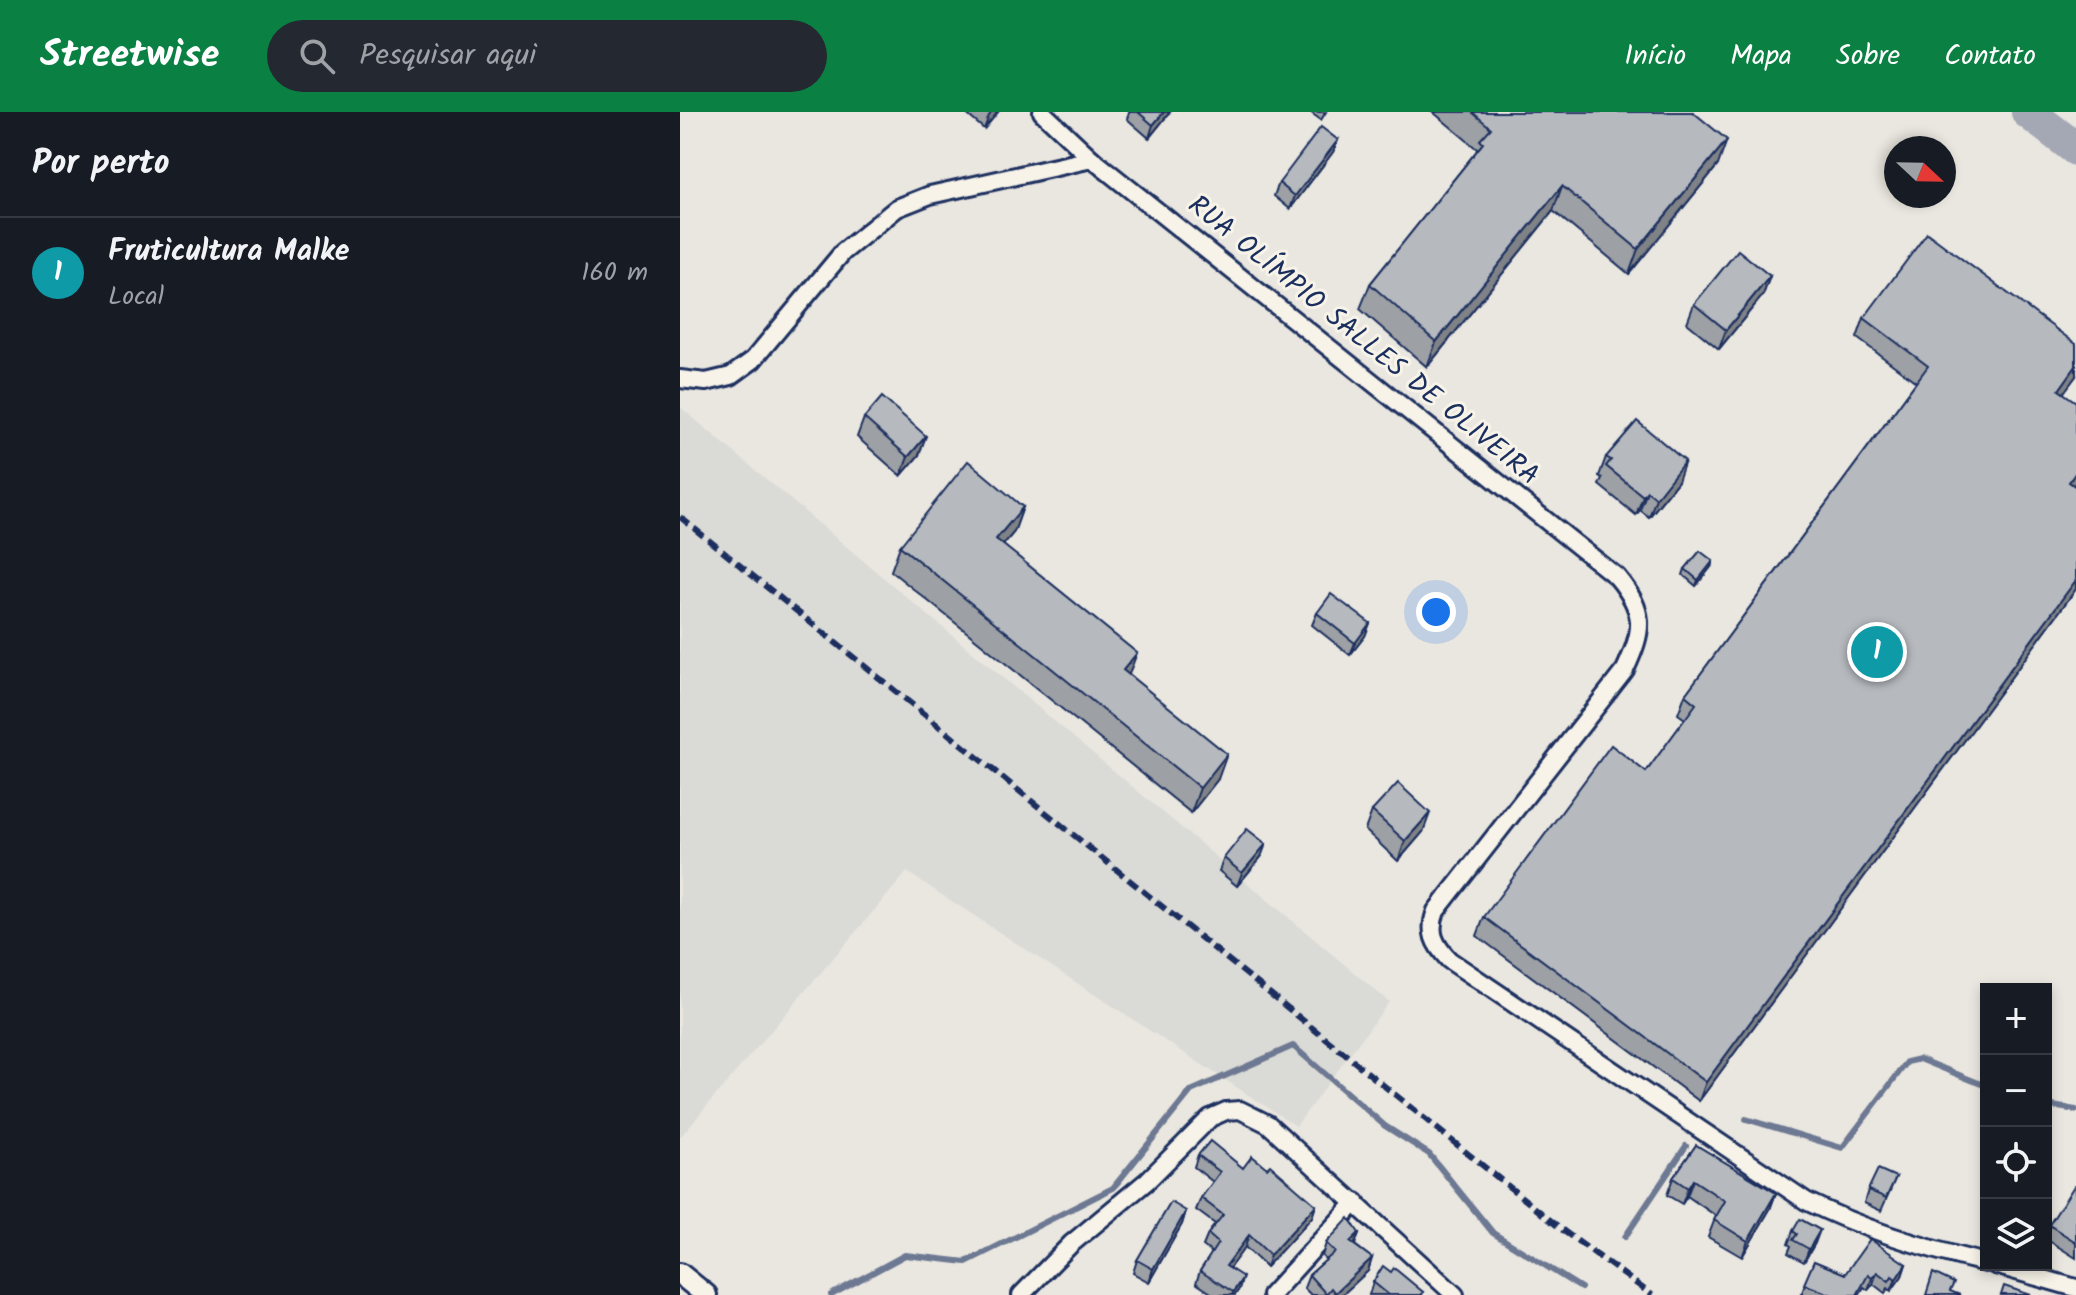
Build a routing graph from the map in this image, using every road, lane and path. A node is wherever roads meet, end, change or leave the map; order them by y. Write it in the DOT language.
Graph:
graph roads {
  1 [pos="1042,112"];
  2 [pos="1092,159"];
  3 [pos="680,379"];
  4 [pos="1356,1202"];
  5 [pos="1980,1262"];
  6 [pos="2016,1271"];
  7 [pos="680,1274"];
  8 [pos="2076,1288"];
  9 [pos="706,1295"];
  10 [pos="1021,1295"];
  11 [pos="1271,1295"];
  12 [pos="1455,1295"];
  1 -- 2 [label="street, RUA OLÍMPIO SALLES DE OLIVEIRA"];
  2 -- 3 [label="street"];
  2 -- 5 [label="street, RUA OLÍMPIO SALLES DE OLIVEIRA"];
  4 -- 10 [label="street"];
  4 -- 11 [label="street"];
  4 -- 12 [label="street"];
  6 -- 8 [label="street"];
  7 -- 9 [label="street"];
}
